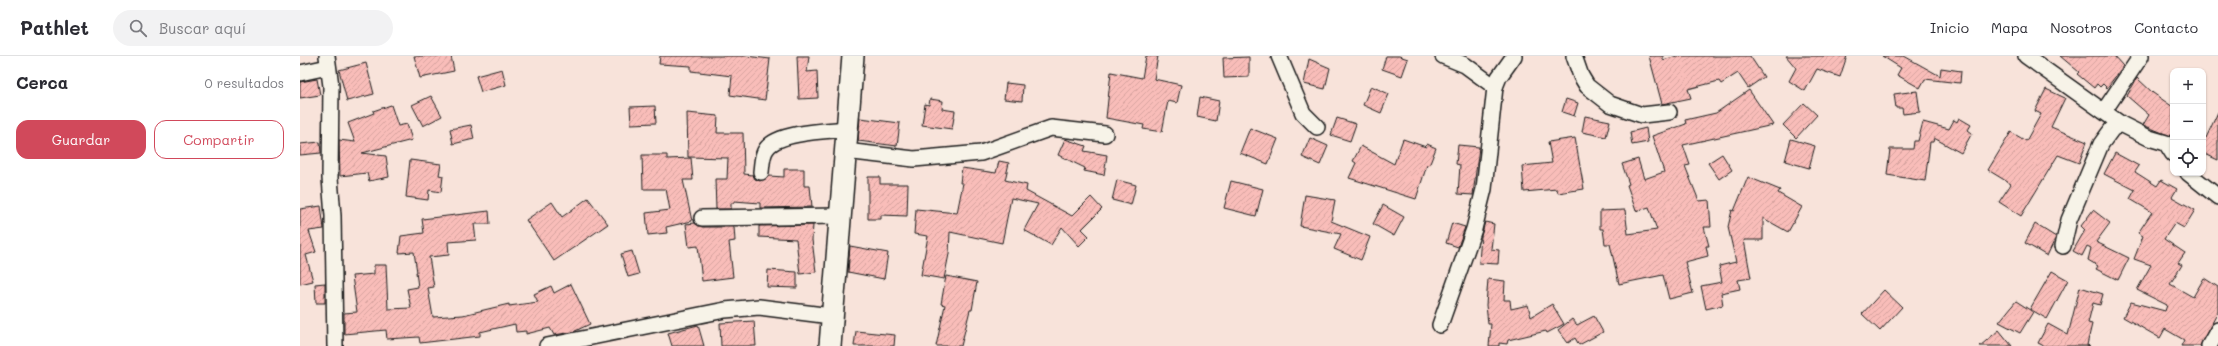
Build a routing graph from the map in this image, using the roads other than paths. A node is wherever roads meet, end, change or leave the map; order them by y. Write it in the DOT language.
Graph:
graph roads {
  1 [pos="853,56"];
  2 [pos="1279,56"];
  3 [pos="1443,56"];
  4 [pos="1514,56"];
  5 [pos="1574,56"];
  6 [pos="2026,56"];
  7 [pos="2141,56"];
  8 [pos="328,61"];
  9 [pos="300,73"];
  10 [pos="1495,87"];
  11 [pos="1669,112"];
  12 [pos="2104,112"];
  13 [pos="2121,124"];
  14 [pos="1317,127"];
  15 [pos="847,129"];
  16 [pos="1105,134"];
  17 [pos="2170,149"];
  18 [pos="845,151"];
  19 [pos="761,172"];
  20 [pos="2192,176"];
  21 [pos="2218,197"];
  22 [pos="839,216"];
  23 [pos="702,218"];
  24 [pos="2063,246"];
  25 [pos="831,316"];
  26 [pos="1440,325"];
  27 [pos="2218,330"];
  28 [pos="335,346"];
  29 [pos="548,346"];
  30 [pos="830,346"];
  31 [pos="2209,346"];
  1 -- 15 [label="main road"];
  2 -- 14 [label="street"];
  3 -- 10 [label="street"];
  4 -- 10 [label="street"];
  5 -- 11 [label="street"];
  6 -- 12 [label="street"];
  7 -- 12 [label="street"];
  8 -- 9 [label="street"];
  8 -- 28 [label="street"];
  10 -- 26 [label="street"];
  12 -- 13 [label="street"];
  13 -- 17 [label="street"];
  13 -- 24 [label="street"];
  15 -- 18 [label="main road"];
  15 -- 19 [label="street"];
  16 -- 18 [label="street"];
  18 -- 22 [label="main road"];
  20 -- 21 [label="street"];
  22 -- 23 [label="street"];
  22 -- 25 [label="main road"];
  25 -- 29 [label="street"];
  25 -- 30 [label="main road"];
  27 -- 31 [label="street"];
}
